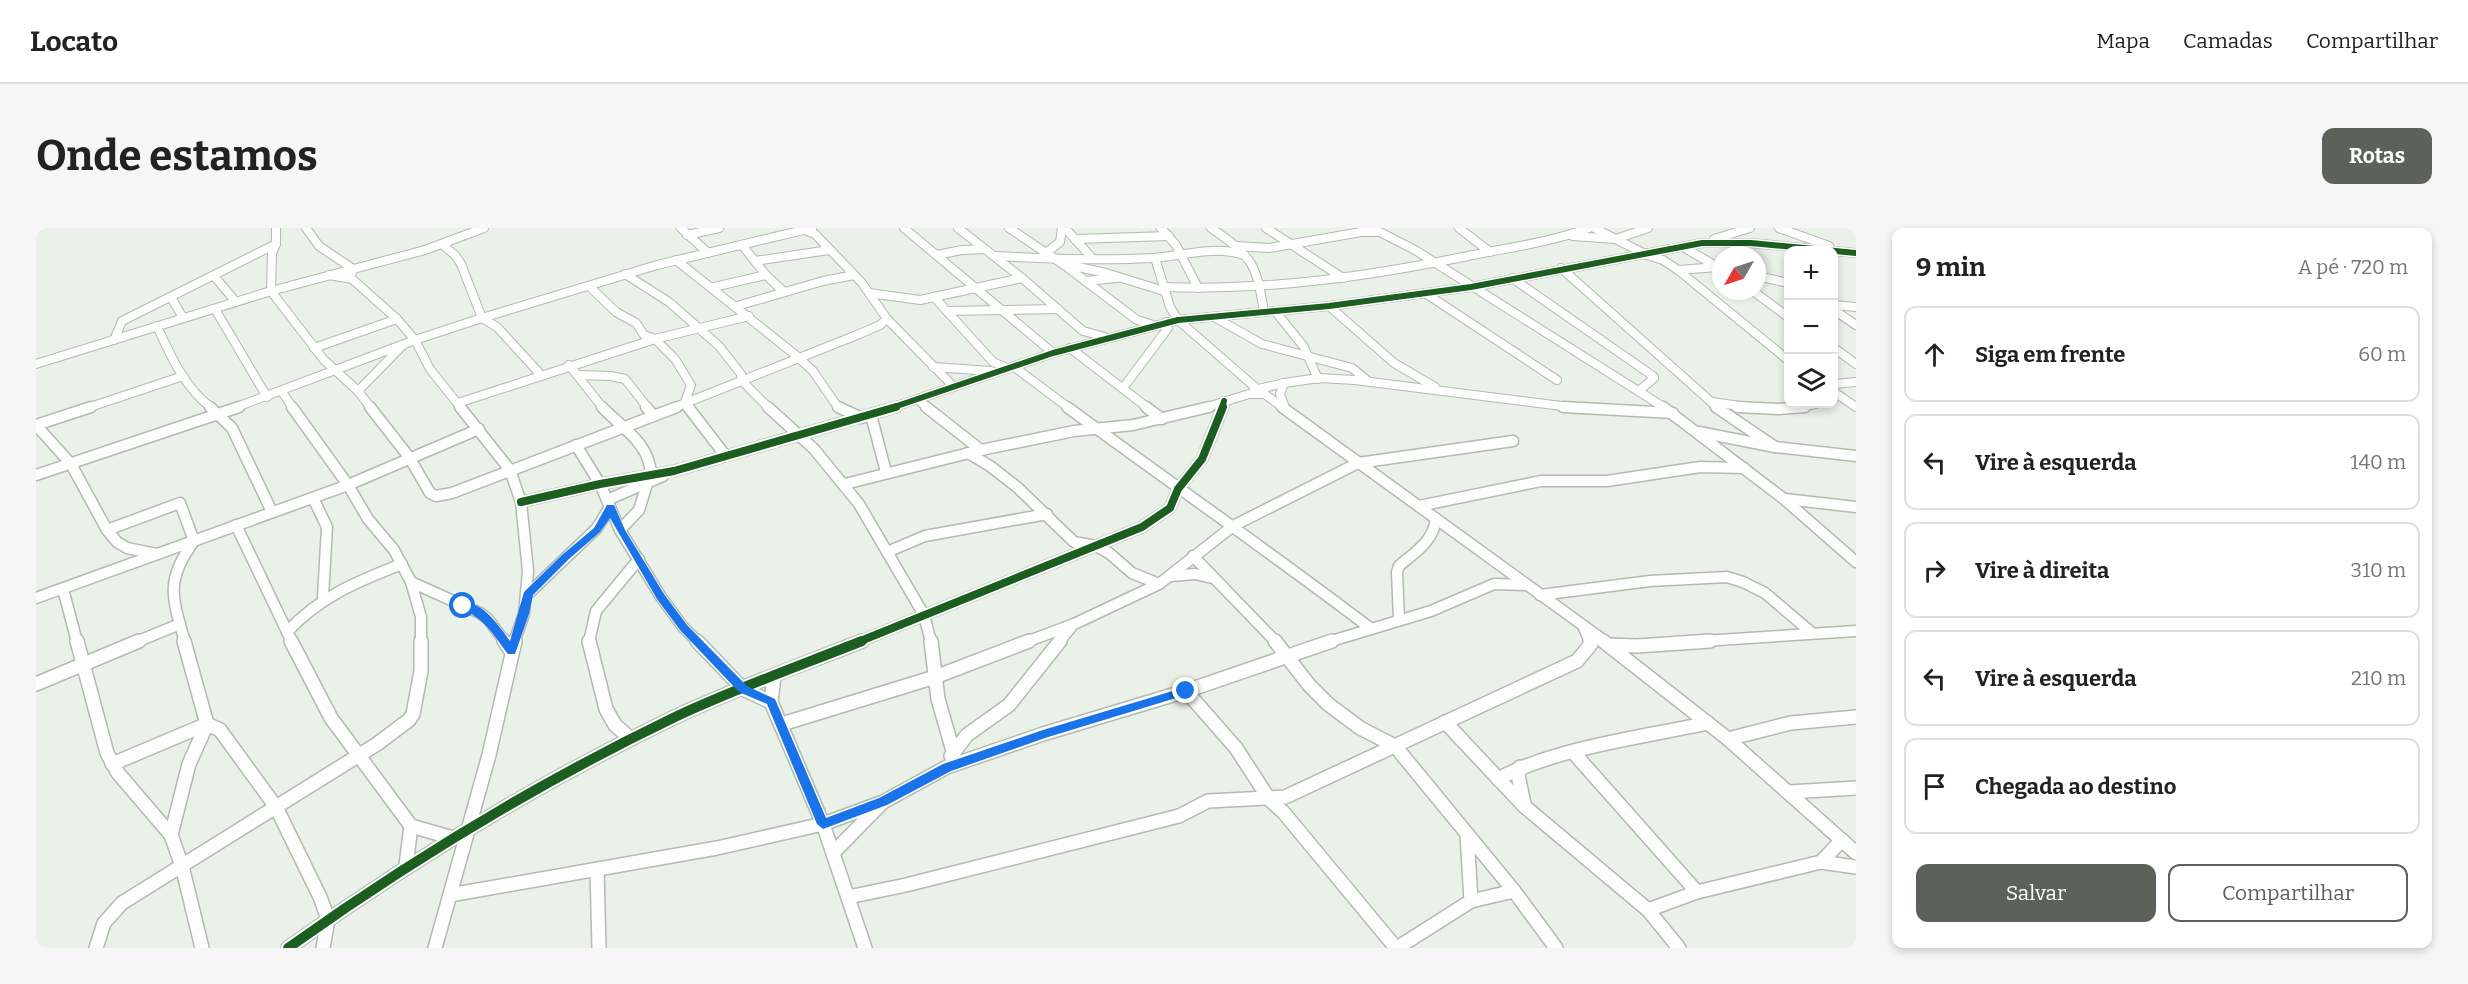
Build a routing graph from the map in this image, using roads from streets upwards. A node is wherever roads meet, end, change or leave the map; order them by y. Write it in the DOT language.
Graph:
graph roads {
  1 [pos="276,228"];
  2 [pos="306,228"];
  3 [pos="681,228"];
  4 [pos="719,228"];
  5 [pos="904,228"];
  6 [pos="958,228"];
  7 [pos="1009,228"];
  8 [pos="1063,228"];
  9 [pos="1161,228"];
  10 [pos="1211,228"];
  11 [pos="1266,228"];
  12 [pos="1320,228"];
  13 [pos="1459,228"];
  14 [pos="1589,228"];
  15 [pos="1594,228"];
  16 [pos="1648,228"];
  17 [pos="1750,228"];
  18 [pos="1779,228"];
  19 [pos="480,229"];
  20 [pos="1367,229"];
  21 [pos="812,230"];
  22 [pos="1380,232"];
  23 [pos="687,235"];
  24 [pos="1169,236"];
  25 [pos="1570,236"];
  26 [pos="1332,237"];
  27 [pos="1075,239"];
  28 [pos="1616,239"];
  29 [pos="1702,243"];
  30 [pos="276,244"];
  31 [pos="443,244"];
  32 [pos="1292,244"];
  33 [pos="742,245"];
  34 [pos="1237,247"];
  35 [pos="1683,247"];
  36 [pos="1269,248"];
  37 [pos="985,249"];
  38 [pos="829,250"];
  39 [pos="1228,250"];
  40 [pos="1840,250"];
  41 [pos="1490,252"];
  42 [pos="1658,252"];
  43 [pos="708,253"];
  44 [pos="1046,253"];
  45 [pos="1856,253"];
  46 [pos="937,255"];
  47 [pos="1180,255"];
  48 [pos="1647,255"];
  49 [pos="996,256"];
  50 [pos="1246,257"];
  51 [pos="1155,258"];
  52 [pos="1093,259"];
  53 [pos="676,260"];
  54 [pos="1057,260"];
  55 [pos="1077,260"];
  56 [pos="1663,260"];
  57 [pos="755,261"];
  58 [pos="1434,263"];
  59 [pos="1712,263"];
  60 [pos="1068,266"];
  61 [pos="1562,268"];
  62 [pos="1712,268"];
  63 [pos="353,269"];
  64 [pos="1678,270"];
  65 [pos="1547,271"];
  66 [pos="625,274"];
  67 [pos="766,274"];
  68 [pos="329,275"];
  69 [pos="854,275"];
  70 [pos="214,276"];
  71 [pos="1573,277"];
  72 [pos="1022,278"];
  73 [pos="1123,278"];
  74 [pos="1343,278"];
  75 [pos="1512,278"];
  76 [pos="1766,278"];
  77 [pos="352,279"];
  78 [pos="1085,281"];
  79 [pos="1784,282"];
  80 [pos="589,286"];
  81 [pos="1163,286"];
  82 [pos="1471,286"];
  83 [pos="714,287"];
  84 [pos="1261,287"];
  85 [pos="978,288"];
  86 [pos="1198,288"];
  87 [pos="271,291"];
  88 [pos="784,292"];
  89 [pos="869,293"];
  90 [pos="1425,293"];
  91 [pos="171,297"];
  92 [pos="934,297"];
  93 [pos="1765,300"];
  94 [pos="236,302"];
  95 [pos="736,306"];
  96 [pos="1329,306"];
  97 [pos="1838,306"];
  98 [pos="1001,308"];
  99 [pos="1856,308"];
  100 [pos="215,309"];
  101 [pos="1058,309"];
  102 [pos="1302,309"];
  103 [pos="948,311"];
  104 [pos="1275,311"];
  105 [pos="1264,312"];
  106 [pos="1838,313"];
  107 [pos="1784,314"];
  108 [pos="749,316"];
  109 [pos="1214,317"];
  110 [pos="183,318"];
  111 [pos="482,318"];
  112 [pos="397,319"];
  113 [pos="1137,320"];
  114 [pos="1178,320"];
  115 [pos="890,322"];
  116 [pos="1166,322"];
  117 [pos="1287,322"];
  118 [pos="1856,325"];
  119 [pos="157,326"];
  120 [pos="1153,326"];
  121 [pos="697,327"];
  122 [pos="1083,331"];
  123 [pos="1132,331"];
  124 [pos="1108,337"];
  125 [pos="655,339"];
  126 [pos="114,340"];
  127 [pos="416,340"];
  128 [pos="1087,343"];
  129 [pos="403,344"];
  130 [pos="314,348"];
  131 [pos="1070,348"];
  132 [pos="1838,351"];
  133 [pos="1053,353"];
  134 [pos="798,357"];
  135 [pos="1784,357"];
  136 [pos="1030,360"];
  137 [pos="1309,361"];
  138 [pos="1856,363"];
  139 [pos="36,364"];
  140 [pos="569,365"];
  141 [pos="933,367"];
  142 [pos="1010,367"];
  143 [pos="991,369"];
  144 [pos="336,372"];
  145 [pos="541,375"];
  146 [pos="578,375"];
  147 [pos="183,376"];
  148 [pos="1031,379"];
  149 [pos="1318,379"];
  150 [pos="1295,380"];
  151 [pos="1557,380"];
  152 [pos="742,381"];
  153 [pos="1371,382"];
  154 [pos="1856,382"];
  155 [pos="1284,383"];
  156 [pos="1838,384"];
  157 [pos="954,387"];
  158 [pos="1123,388"];
  159 [pos="358,391"];
  160 [pos="282,392"];
  161 [pos="1257,392"];
  162 [pos="1448,392"];
  163 [pos="1639,392"];
  164 [pos="267,397"];
  165 [pos="1838,397"];
  166 [pos="918,400"];
  167 [pos="1706,400"];
  168 [pos="1224,401"];
  169 [pos="685,402"];
  170 [pos="458,403"];
  171 [pos="837,406"];
  172 [pos="1856,406"];
  173 [pos="1784,407"];
  174 [pos="1285,408"];
  175 [pos="219,413"];
  176 [pos="1673,413"];
  177 [pos="653,415"];
  178 [pos="867,417"];
  179 [pos="1162,419"];
  180 [pos="1088,420"];
  181 [pos="36,425"];
  182 [pos="828,425"];
  183 [pos="626,427"];
  184 [pos="479,429"];
  185 [pos="1100,430"];
  186 [pos="1074,431"];
  187 [pos="1697,431"];
  188 [pos="796,434"];
  189 [pos="1513,441"];
  190 [pos="1759,442"];
  191 [pos="576,445"];
  192 [pos="981,450"];
  193 [pos="968,453"];
  194 [pos="725,455"];
  195 [pos="1856,456"];
  196 [pos="409,457"];
  197 [pos="1727,461"];
  198 [pos="1358,463"];
  199 [pos="71,464"];
  200 [pos="510,470"];
  201 [pos="886,472"];
  202 [pos="36,475"];
  203 [pos="649,479"];
  204 [pos="600,484"];
  205 [pos="845,484"];
  206 [pos="348,485"];
  207 [pos="1178,489"];
  208 [pos="313,498"];
  209 [pos="1784,499"];
  210 [pos="521,502"];
  211 [pos="609,504"];
  212 [pos="1419,506"];
  213 [pos="1856,507"];
  214 [pos="272,512"];
  215 [pos="1047,514"];
  216 [pos="1436,519"];
  217 [pos="236,525"];
  218 [pos="1233,525"];
  219 [pos="107,530"];
  220 [pos="620,530"];
  221 [pos="194,541"];
  222 [pos="1074,542"];
  223 [pos="1096,546"];
  224 [pos="887,552"];
  225 [pos="159,554"];
  226 [pos="1193,556"];
  227 [pos="1069,557"];
  228 [pos="639,559"];
  229 [pos="1856,562"];
  230 [pos="402,564"];
  231 [pos="1503,568"];
  232 [pos="1200,571"];
  233 [pos="1172,576"];
  234 [pos="411,582"];
  235 [pos="1159,584"];
  236 [pos="1494,584"];
  237 [pos="1526,585"];
  238 [pos="63,589"];
  239 [pos="528,594"];
  240 [pos="1540,595"];
  241 [pos="323,597"];
  242 [pos="36,598"];
  243 [pos="924,615"];
  244 [pos="1399,620"];
  245 [pos="180,624"];
  246 [pos="1074,624"];
  247 [pos="1370,628"];
  248 [pos="1584,628"];
  249 [pos="1856,631"];
  250 [pos="287,632"];
  251 [pos="1812,633"];
  252 [pos="1609,645"];
  253 [pos="1636,646"];
  254 [pos="511,651"];
  255 [pos="1288,656"];
  256 [pos="1629,661"];
  257 [pos="83,664"];
  258 [pos="774,676"];
  259 [pos="935,677"];
  260 [pos="36,684"];
  261 [pos="743,689"];
  262 [pos="1186,691"];
  263 [pos="771,702"];
  264 [pos="1856,717"];
  265 [pos="1445,722"];
  266 [pos="1708,723"];
  267 [pos="207,724"];
  268 [pos="782,724"];
  269 [pos="631,739"];
  270 [pos="1728,739"];
  271 [pos="1395,746"];
  272 [pos="953,751"];
  273 [pos="1573,752"];
  274 [pos="361,760"];
  275 [pos="112,764"];
  276 [pos="947,767"];
  277 [pos="1520,767"];
  278 [pos="1498,778"];
  279 [pos="1856,788"];
  280 [pos="1789,792"];
  281 [pos="1285,797"];
  282 [pos="1269,799"];
  283 [pos="883,801"];
  284 [pos="1524,806"];
  285 [pos="276,807"];
  286 [pos="1284,813"];
  287 [pos="823,824"];
  288 [pos="411,826"];
  289 [pos="468,830"];
  290 [pos="1467,834"];
  291 [pos="171,835"];
  292 [pos="453,838"];
  293 [pos="1842,840"];
  294 [pos="833,853"];
  295 [pos="1856,853"];
  296 [pos="1821,862"];
  297 [pos="406,865"];
  298 [pos="182,866"];
  299 [pos="1856,867"];
  300 [pos="597,870"];
  301 [pos="1514,891"];
  302 [pos="1697,892"];
  303 [pos="450,895"];
  304 [pos="848,897"];
  305 [pos="1471,901"];
  306 [pos="1648,910"];
  307 [pos="328,919"];
  308 [pos="96,948"];
  309 [pos="202,948"];
  310 [pos="288,948"];
  311 [pos="323,948"];
  312 [pos="435,948"];
  313 [pos="599,948"];
  314 [pos="865,948"];
  315 [pos="1396,948"];
  316 [pos="1556,948"];
  317 [pos="1679,948"];
  1 -- 30 [label="street"];
  2 -- 63 [label="street"];
  3 -- 23 [label="street"];
  4 -- 23 [label="street"];
  5 -- 46 [label="street"];
  6 -- 37 [label="street"];
  7 -- 44 [label="street"];
  8 -- 27 [label="street"];
  8 -- 44 [label="street"];
  9 -- 24 [label="street"];
  10 -- 34 [label="street"];
  11 -- 32 [label="street"];
  12 -- 26 [label="street"];
  13 -- 41 [label="street"];
  14 -- 25 [label="street"];
  15 -- 28 [label="street"];
  16 -- 28 [label="street"];
  17 -- 29 [label="street"];
  18 -- 40 [label="street"];
  19 -- 31 [label="street"];
  20 -- 22 [label="street"];
  20 -- 22 [label="street"];
  20 -- 26 [label="street"];
  21 -- 33 [label="street"];
  21 -- 38 [label="street"];
  22 -- 58 [label="street"];
  23 -- 43 [label="street"];
  24 -- 27 [label="street"];
  24 -- 47 [label="street"];
  25 -- 28 [label="street"];
  25 -- 41 [label="street"];
  26 -- 32 [label="street"];
  27 -- 52 [label="street"];
  28 -- 48 [label="street"];
  29 -- 35 [label="street"];
  29 -- 40 [label="street"];
  30 -- 70 [label="street"];
  30 -- 87 [label="street"];
  31 -- 63 [label="street"];
  31 -- 111 [label="street"];
  32 -- 36 [label="street"];
  32 -- 74 [label="street"];
  33 -- 43 [label="street"];
  33 -- 57 [label="street"];
  34 -- 36 [label="street"];
  34 -- 39 [label="street"];
  34 -- 50 [label="street"];
  35 -- 42 [label="street"];
  35 -- 59 [label="street"];
  36 -- 50 [label="street"];
  37 -- 46 [label="street"];
  37 -- 49 [label="street"];
  38 -- 57 [label="street"];
  38 -- 69 [label="street"];
  39 -- 47 [label="street"];
  39 -- 50 [label="street"];
  40 -- 45 [label="street"];
  41 -- 58 [label="street"];
  42 -- 48 [label="street"];
  42 -- 56 [label="street"];
  43 -- 53 [label="street"];
  44 -- 54 [label="street"];
  46 -- 85 [label="street"];
  47 -- 51 [label="street"];
  47 -- 86 [label="street"];
  48 -- 56 [label="street"];
  48 -- 61 [label="street"];
  49 -- 54 [label="street"];
  49 -- 72 [label="street"];
  50 -- 84 [label="street"];
  51 -- 52 [label="street"];
  51 -- 81 [label="street"];
  52 -- 55 [label="street"];
  53 -- 66 [label="street"];
  53 -- 83 [label="street"];
  54 -- 55 [label="street"];
  54 -- 60 [label="street"];
  55 -- 60 [label="street"];
  56 -- 64 [label="street"];
  57 -- 67 [label="street"];
  58 -- 74 [label="street"];
  58 -- 82 [label="street"];
  60 -- 73 [label="street"];
  60 -- 78 [label="street"];
  61 -- 65 [label="street"];
  61 -- 71 [label="street"];
  62 -- 64 [label="street"];
  63 -- 68 [label="street"];
  63 -- 77 [label="street"];
  64 -- 135 [label="street"];
  65 -- 71 [label="street"];
  65 -- 75 [label="street"];
  66 -- 80 [label="street"];
  66 -- 121 [label="street"];
  67 -- 83 [label="street"];
  67 -- 88 [label="street"];
  68 -- 77 [label="street"];
  68 -- 87 [label="street"];
  69 -- 88 [label="street"];
  69 -- 89 [label="street"];
  70 -- 91 [label="street"];
  70 -- 94 [label="street"];
  71 -- 167 [label="street"];
  72 -- 85 [label="street"];
  72 -- 101 [label="street"];
  73 -- 78 [label="street"];
  73 -- 81 [label="street"];
  73 -- 81 [label="street"];
  74 -- 84 [label="street"];
  75 -- 82 [label="street"];
  75 -- 163 [label="street"];
  76 -- 79 [label="street"];
  77 -- 112 [label="street"];
  78 -- 113 [label="street"];
  80 -- 111 [label="street"];
  80 -- 125 [label="street"];
  81 -- 86 [label="street"];
  81 -- 114 [label="street"];
  82 -- 90 [label="street"];
  82 -- 163 [label="street"];
  83 -- 95 [label="street"];
  84 -- 86 [label="street"];
  84 -- 105 [label="street"];
  85 -- 92 [label="street"];
  85 -- 98 [label="street"];
  87 -- 94 [label="street"];
  87 -- 130 [label="street"];
  88 -- 95 [label="street"];
  89 -- 92 [label="street"];
  89 -- 115 [label="street"];
  90 -- 96 [label="street"];
  90 -- 151 [label="street"];
  91 -- 110 [label="street"];
  91 -- 126 [label="street"];
  92 -- 103 [label="street"];
  93 -- 107 [label="street"];
  94 -- 100 [label="street"];
  95 -- 108 [label="street"];
  96 -- 102 [label="street"];
  96 -- 162 [label="street"];
  97 -- 99 [label="street"];
  98 -- 101 [label="street"];
  98 -- 103 [label="street"];
  98 -- 133 [label="street"];
  100 -- 110 [label="street"];
  100 -- 164 [label="street"];
  101 -- 122 [label="street"];
  102 -- 104 [label="street"];
  102 -- 117 [label="street"];
  103 -- 143 [label="street"];
  104 -- 105 [label="street"];
  104 -- 117 [label="street"];
  105 -- 109 [label="street"];
  106 -- 118 [label="street"];
  108 -- 121 [label="street"];
  108 -- 134 [label="street"];
  109 -- 114 [label="street"];
  109 -- 137 [label="street"];
  110 -- 119 [label="street"];
  111 -- 127 [label="street"];
  111 -- 145 [label="street"];
  112 -- 127 [label="street"];
  112 -- 130 [label="street"];
  113 -- 120 [label="street"];
  113 -- 123 [label="street"];
  114 -- 116 [label="street"];
  114 -- 161 [label="street"];
  115 -- 134 [label="street"];
  115 -- 141 [label="street"];
  116 -- 120 [label="street"];
  116 -- 158 [label="street"];
  117 -- 137 [label="street"];
  119 -- 126 [label="street"];
  119 -- 147 [label="street"];
  120 -- 123 [label="street"];
  121 -- 125 [label="street"];
  121 -- 152 [label="street"];
  122 -- 124 [label="street"];
  122 -- 128 [label="street"];
  123 -- 124 [label="street"];
  124 -- 128 [label="street"];
  125 -- 140 [label="street"];
  125 -- 169 [label="street"];
  126 -- 139 [label="street"];
  127 -- 129 [label="street"];
  127 -- 170 [label="street"];
  128 -- 131 [label="street"];
  129 -- 144 [label="street"];
  129 -- 159 [label="street"];
  130 -- 144 [label="street"];
  131 -- 133 [label="street"];
  131 -- 158 [label="street"];
  132 -- 138 [label="street"];
  133 -- 136 [label="street"];
  134 -- 152 [label="street"];
  134 -- 171 [label="street"];
  136 -- 142 [label="street"];
  136 -- 148 [label="street"];
  137 -- 149 [label="street"];
  137 -- 150 [label="street"];
  137 -- 153 [label="street"];
  140 -- 145 [label="street"];
  140 -- 146 [label="street"];
  141 -- 143 [label="street"];
  141 -- 157 [label="street"];
  142 -- 143 [label="street"];
  142 -- 148 [label="street"];
  143 -- 157 [label="street"];
  144 -- 159 [label="street"];
  144 -- 160 [label="street"];
  145 -- 170 [label="street"];
  146 -- 177 [label="street"];
  146 -- 183 [label="street"];
  147 -- 175 [label="street"];
  147 -- 181 [label="street"];
  148 -- 180 [label="street"];
  149 -- 150 [label="street"];
  149 -- 153 [label="street"];
  150 -- 155 [label="street"];
  152 -- 169 [label="street"];
  152 -- 188 [label="street"];
  153 -- 162 [label="street"];
  154 -- 156 [label="street"];
  155 -- 161 [label="street"];
  155 -- 174 [label="street"];
  157 -- 166 [label="street"];
  158 -- 179 [label="street"];
  159 -- 196 [label="street"];
  160 -- 164 [label="street"];
  160 -- 206 [label="street"];
  161 -- 168 [label="street"];
  161 -- 174 [label="street"];
  162 -- 176 [label="street"];
  163 -- 176 [label="street"];
  164 -- 175 [label="street"];
  165 -- 172 [label="street"];
  166 -- 178 [label="street"];
  166 -- 192 [label="street"];
  167 -- 173 [label="street"];
  167 -- 190 [label="street"];
  168 -- 179 [label="street"];
  168 -- 207 [label="street"];
  169 -- 177 [label="street"];
  169 -- 194 [label="street"];
  170 -- 184 [label="street"];
  171 -- 178 [label="street"];
  171 -- 182 [label="street"];
  174 -- 198 [label="street"];
  175 -- 199 [label="street"];
  175 -- 214 [label="street"];
  176 -- 187 [label="street"];
  177 -- 183 [label="street"];
  178 -- 182 [label="street"];
  178 -- 201 [label="street"];
  179 -- 185 [label="street"];
  180 -- 185 [label="street"];
  180 -- 186 [label="street"];
  181 -- 199 [label="street"];
  182 -- 188 [label="street"];
  183 -- 191 [label="street"];
  183 -- 203 [label="street"];
  184 -- 196 [label="street"];
  184 -- 200 [label="street"];
  185 -- 186 [label="street"];
  185 -- 207 [label="street"];
  186 -- 192 [label="street"];
  187 -- 190 [label="street"];
  187 -- 197 [label="street"];
  188 -- 194 [label="street"];
  188 -- 205 [label="street"];
  189 -- 198 [label="street"];
  190 -- 195 [label="street"];
  191 -- 200 [label="street"];
  191 -- 204 [label="street"];
  192 -- 193 [label="street"];
  193 -- 201 [label="street"];
  193 -- 215 [label="street"];
  194 -- 203 [label="street"];
  196 -- 200 [label="street"];
  196 -- 206 [label="street"];
  197 -- 209 [label="street"];
  197 -- 212 [label="street"];
  198 -- 212 [label="street"];
  198 -- 218 [label="street"];
  199 -- 202 [label="street"];
  199 -- 219 [label="street"];
  200 -- 210 [label="street"];
  201 -- 205 [label="street"];
  203 -- 204 [label="street"];
  203 -- 211 [label="street"];
  203 -- 220 [label="street"];
  204 -- 210 [label="street"];
  204 -- 211 [label="street"];
  205 -- 224 [label="street"];
  206 -- 208 [label="street"];
  206 -- 230 [label="street"];
  207 -- 218 [label="street"];
  207 -- 223 [label="street"];
  208 -- 214 [label="street"];
  208 -- 241 [label="street"];
  209 -- 213 [label="street"];
  209 -- 229 [label="street"];
  210 -- 239 [label="street"];
  211 -- 220 [label="street"];
  211 -- 239 [label="street"];
  212 -- 216 [label="street"];
  214 -- 217 [label="street"];
  215 -- 222 [label="street"];
  215 -- 224 [label="street"];
  216 -- 231 [label="street"];
  216 -- 244 [label="street"];
  217 -- 221 [label="street"];
  217 -- 250 [label="street"];
  218 -- 226 [label="street"];
  218 -- 247 [label="street"];
  219 -- 221 [label="street"];
  219 -- 225 [label="street"];
  220 -- 228 [label="street"];
  221 -- 225 [label="street"];
  221 -- 245 [label="street"];
  222 -- 223 [label="street"];
  222 -- 227 [label="street"];
  223 -- 227 [label="street"];
  223 -- 235 [label="street"];
  224 -- 243 [label="street"];
  225 -- 238 [label="street"];
  226 -- 232 [label="street"];
  226 -- 233 [label="street"];
  227 -- 243 [label="street"];
  228 -- 261 [label="street"];
  228 -- 269 [label="street"];
  230 -- 234 [label="street"];
  230 -- 241 [label="street"];
  231 -- 236 [label="street"];
  231 -- 237 [label="street"];
  232 -- 233 [label="street"];
  232 -- 255 [label="street"];
  233 -- 235 [label="street"];
  234 -- 254 [label="street"];
  234 -- 274 [label="street"];
  235 -- 246 [label="street"];
  236 -- 237 [label="street"];
  236 -- 244 [label="street"];
  237 -- 240 [label="street"];
  238 -- 242 [label="street"];
  238 -- 257 [label="street"];
  239 -- 254 [label="street"];
  240 -- 248 [label="street"];
  240 -- 251 [label="street"];
  241 -- 250 [label="street"];
  243 -- 258 [label="street"];
  243 -- 259 [label="street"];
  244 -- 247 [label="street"];
  245 -- 257 [label="street"];
  245 -- 267 [label="street"];
  246 -- 259 [label="street"];
  246 -- 272 [label="street"];
  247 -- 255 [label="street"];
  248 -- 252 [label="street"];
  248 -- 265 [label="street"];
  249 -- 251 [label="street"];
  250 -- 274 [label="street"];
  251 -- 253 [label="street"];
  252 -- 253 [label="street"];
  252 -- 256 [label="street"];
  253 -- 256 [label="street"];
  254 -- 289 [label="street"];
  255 -- 262 [label="street"];
  255 -- 271 [label="street"];
  256 -- 266 [label="street"];
  257 -- 260 [label="street"];
  257 -- 275 [label="street"];
  258 -- 261 [label="street"];
  258 -- 263 [label="street"];
  259 -- 268 [label="street"];
  259 -- 272 [label="street"];
  261 -- 263 [label="street"];
  261 -- 269 [label="street"];
  262 -- 276 [label="street"];
  262 -- 282 [label="street"];
  263 -- 268 [label="street"];
  264 -- 270 [label="street"];
  265 -- 271 [label="street"];
  265 -- 278 [label="street"];
  266 -- 270 [label="street"];
  266 -- 273 [label="street"];
  267 -- 275 [label="street"];
  267 -- 285 [label="street"];
  267 -- 291 [label="street"];
  268 -- 287 [label="street"];
  269 -- 289 [label="street"];
  270 -- 280 [label="street"];
  271 -- 281 [label="street"];
  271 -- 290 [label="street"];
  272 -- 276 [label="street"];
  273 -- 277 [label="street"];
  273 -- 302 [label="street"];
  274 -- 285 [label="street"];
  274 -- 288 [label="street"];
  275 -- 291 [label="street"];
  276 -- 283 [label="street"];
  277 -- 278 [label="street"];
  277 -- 284 [label="street"];
  278 -- 284 [label="street"];
  279 -- 280 [label="street"];
  280 -- 293 [label="street"];
  281 -- 282 [label="street"];
  281 -- 286 [label="street"];
  282 -- 286 [label="street"];
  282 -- 304 [label="street"];
  283 -- 287 [label="street"];
  283 -- 294 [label="street"];
  284 -- 306 [label="street"];
  285 -- 298 [label="street"];
  285 -- 307 [label="street"];
  286 -- 315 [label="street"];
  287 -- 294 [label="street"];
  287 -- 300 [label="street"];
  288 -- 292 [label="street"];
  288 -- 297 [label="street"];
  289 -- 292 [label="street"];
  289 -- 303 [label="street"];
  290 -- 301 [label="street"];
  290 -- 305 [label="street"];
  291 -- 298 [label="street"];
  292 -- 297 [label="street"];
  293 -- 295 [label="street"];
  293 -- 296 [label="street"];
  294 -- 304 [label="street"];
  296 -- 299 [label="street"];
  296 -- 302 [label="street"];
  297 -- 307 [label="street"];
  298 -- 308 [label="street"];
  298 -- 309 [label="street"];
  300 -- 303 [label="street"];
  300 -- 313 [label="street"];
  301 -- 305 [label="street"];
  301 -- 316 [label="street"];
  302 -- 306 [label="street"];
  303 -- 312 [label="street"];
  304 -- 314 [label="street"];
  305 -- 315 [label="street"];
  306 -- 317 [label="street"];
  307 -- 310 [label="street"];
  307 -- 311 [label="street"];
}
